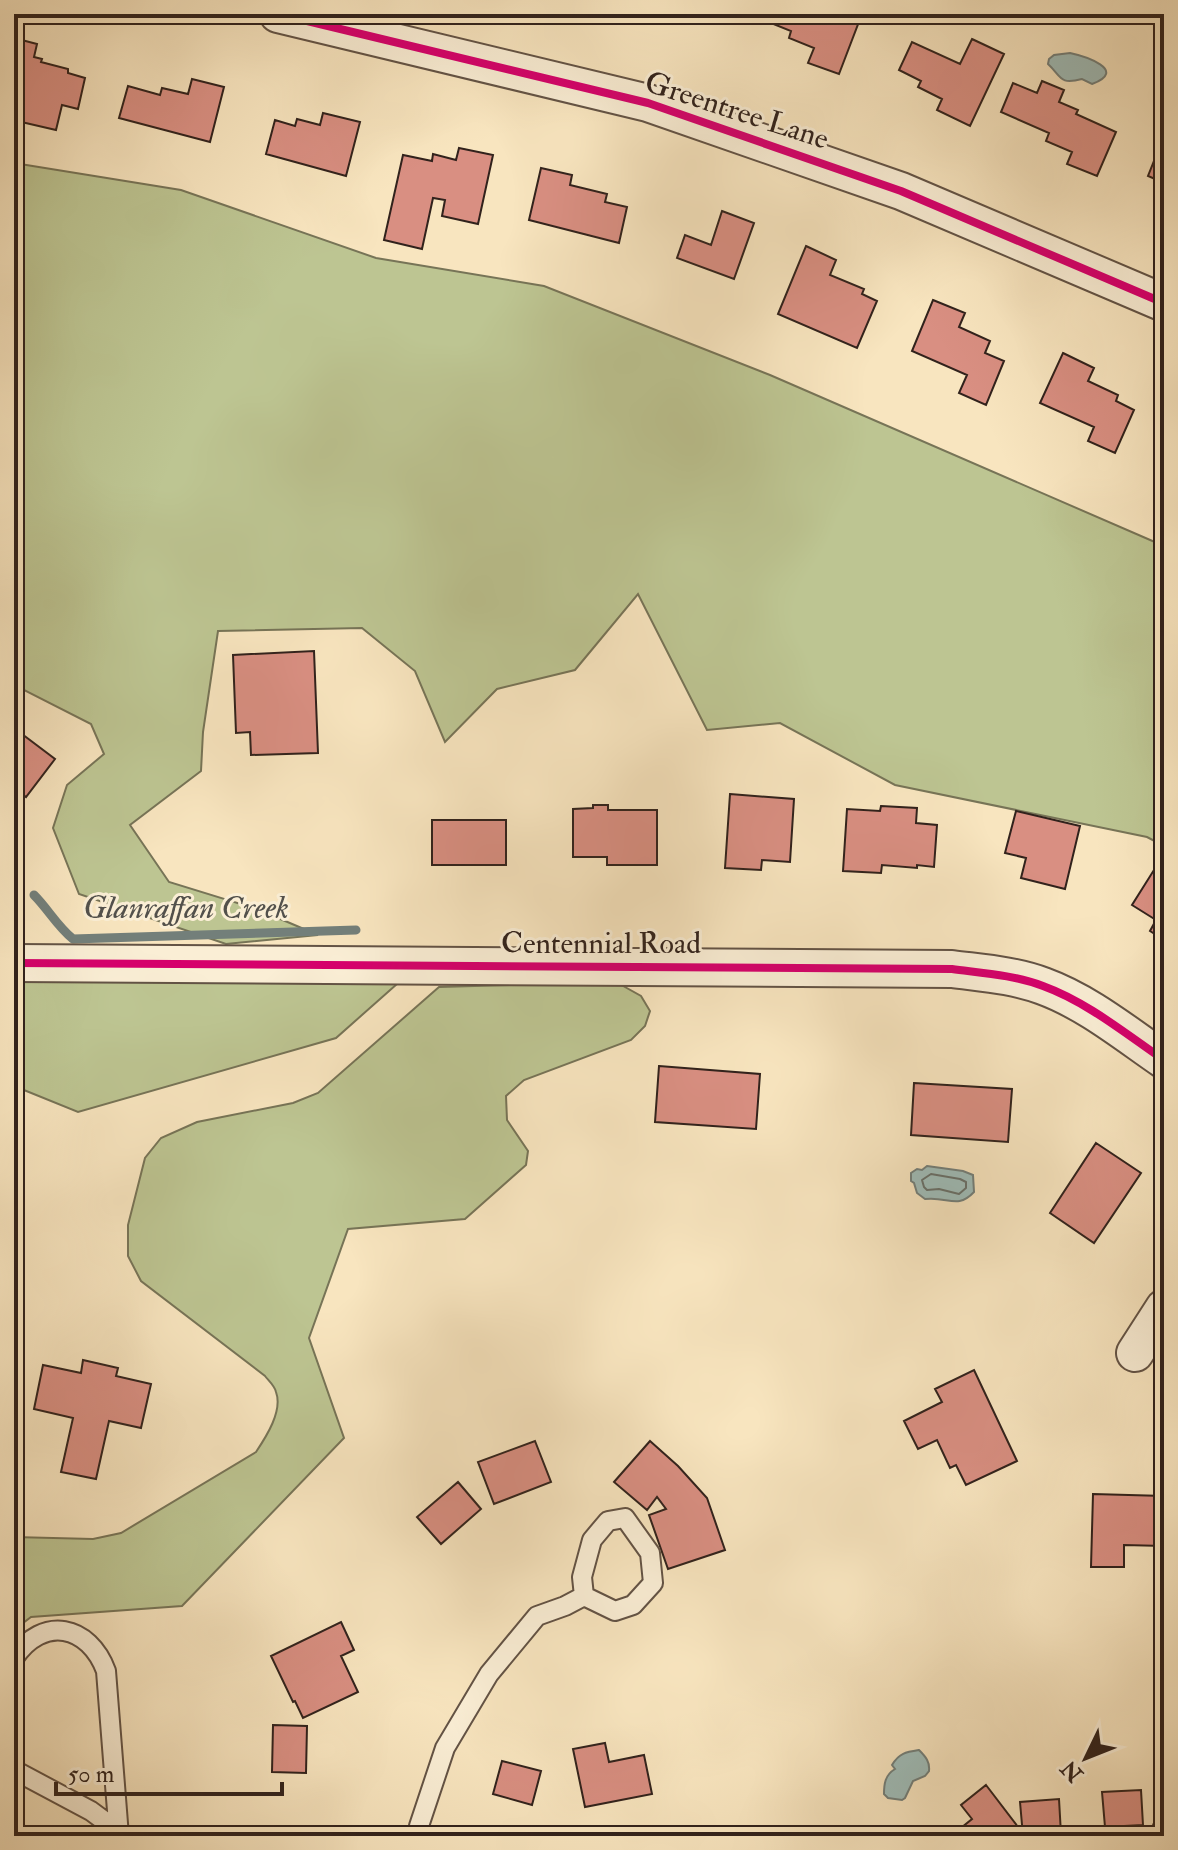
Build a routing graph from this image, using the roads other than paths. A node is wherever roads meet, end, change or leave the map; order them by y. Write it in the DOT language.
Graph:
graph roads {
  1 [pos="278,14"];
  2 [pos="1164,303"];
  3 [pos="14,963"];
  4 [pos="1164,1060"];
  5 [pos="1164,1308"];
  6 [pos="1135,1353"];
  7 [pos="584,1596"];
  8 [pos="14,1658"];
  9 [pos="14,1770"];
  10 [pos="119,1834"];
  11 [pos="419,1836"];
  1 -- 2 [label="street, Greentree Lane"];
  3 -- 4 [label="street, Centennial Road"];
  5 -- 6 [label="street"];
  7 -- 7 [label="lane"];
  7 -- 11 [label="lane"];
  8 -- 10 [label="lane"];
  9 -- 10 [label="lane"];
}
